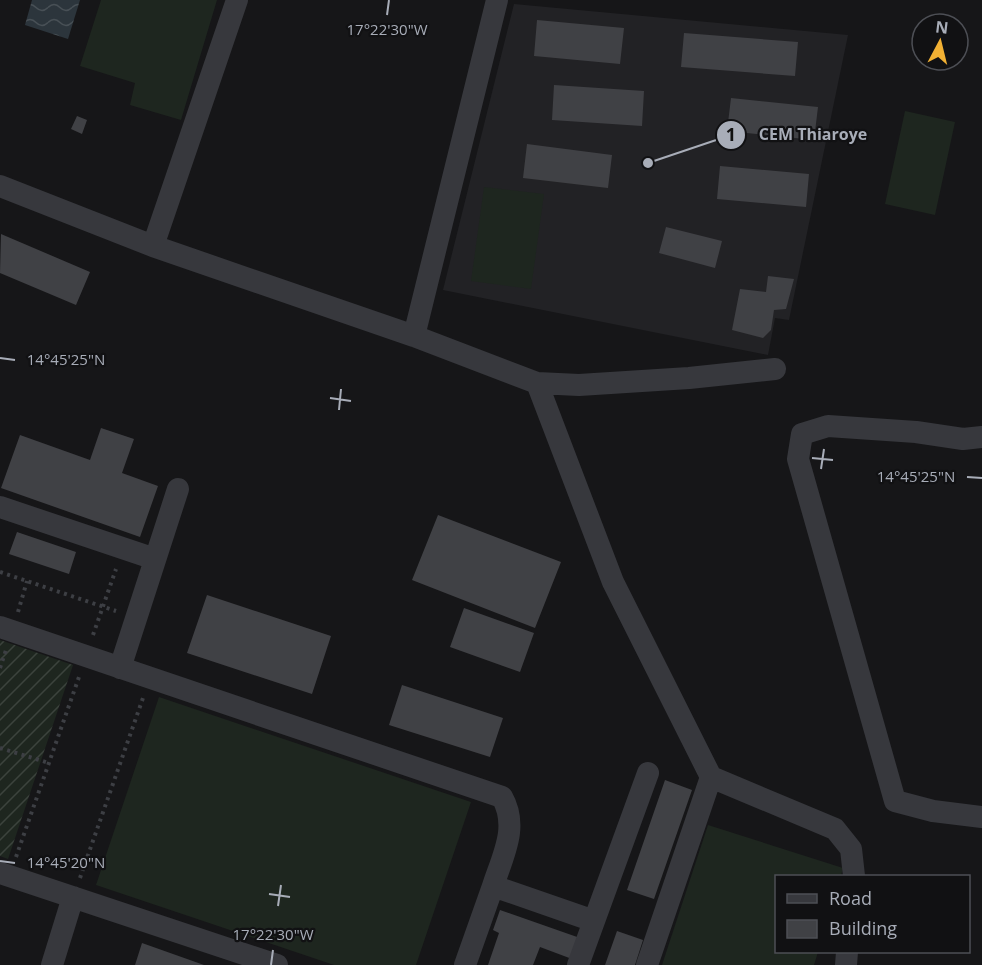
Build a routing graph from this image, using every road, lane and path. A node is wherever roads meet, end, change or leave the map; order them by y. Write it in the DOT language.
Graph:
graph roads {
  1 [pos="237,0"];
  2 [pos="497,0"];
  3 [pos="0,186"];
  4 [pos="153,246"];
  5 [pos="414,336"];
  6 [pos="775,369"];
  7 [pos="537,383"];
  8 [pos="982,437"];
  9 [pos="177,489"];
  10 [pos="0,507"];
  11 [pos="123,548"];
  12 [pos="155,559"];
  13 [pos="0,572"];
  14 [pos="103,606"];
  15 [pos="136,618"];
  16 [pos="0,627"];
  17 [pos="85,657"];
  18 [pos="120,668"];
  19 [pos="150,677"];
  20 [pos="0,748"];
  21 [pos="49,764"];
  22 [pos="648,772"];
  23 [pos="711,777"];
  24 [pos="982,817"];
  25 [pos="5,875"];
  26 [pos="854,875"];
  27 [pos="493,886"];
  28 [pos="73,897"];
  29 [pos="594,921"];
  30 [pos="52,965"];
  31 [pos="277,965"];
  32 [pos="465,965"];
  33 [pos="578,965"];
  34 [pos="647,965"];
  1 -- 4 [label="street"];
  2 -- 5 [label="street"];
  3 -- 4 [label="street"];
  4 -- 5 [label="street"];
  5 -- 7 [label="street"];
  6 -- 7 [label="street"];
  7 -- 23 [label="street"];
  8 -- 24 [label="street"];
  9 -- 12 [label="street"];
  10 -- 11 [label="street"];
  11 -- 12 [label="street"];
  11 -- 14 [label="path"];
  12 -- 15 [label="street"];
  13 -- 14 [label="path"];
  14 -- 15 [label="path"];
  14 -- 17 [label="path"];
  15 -- 18 [label="street"];
  16 -- 17 [label="street"];
  17 -- 18 [label="street"];
  17 -- 21 [label="path"];
  18 -- 19 [label="street"];
  19 -- 27 [label="street"];
  19 -- 28 [label="path"];
  20 -- 21 [label="path"];
  21 -- 25 [label="path"];
  22 -- 29 [label="street"];
  23 -- 26 [label="street"];
  23 -- 34 [label="street"];
  25 -- 28 [label="street"];
  27 -- 29 [label="street"];
  27 -- 32 [label="street"];
  28 -- 30 [label="street"];
  28 -- 31 [label="street"];
  29 -- 33 [label="street"];
}
